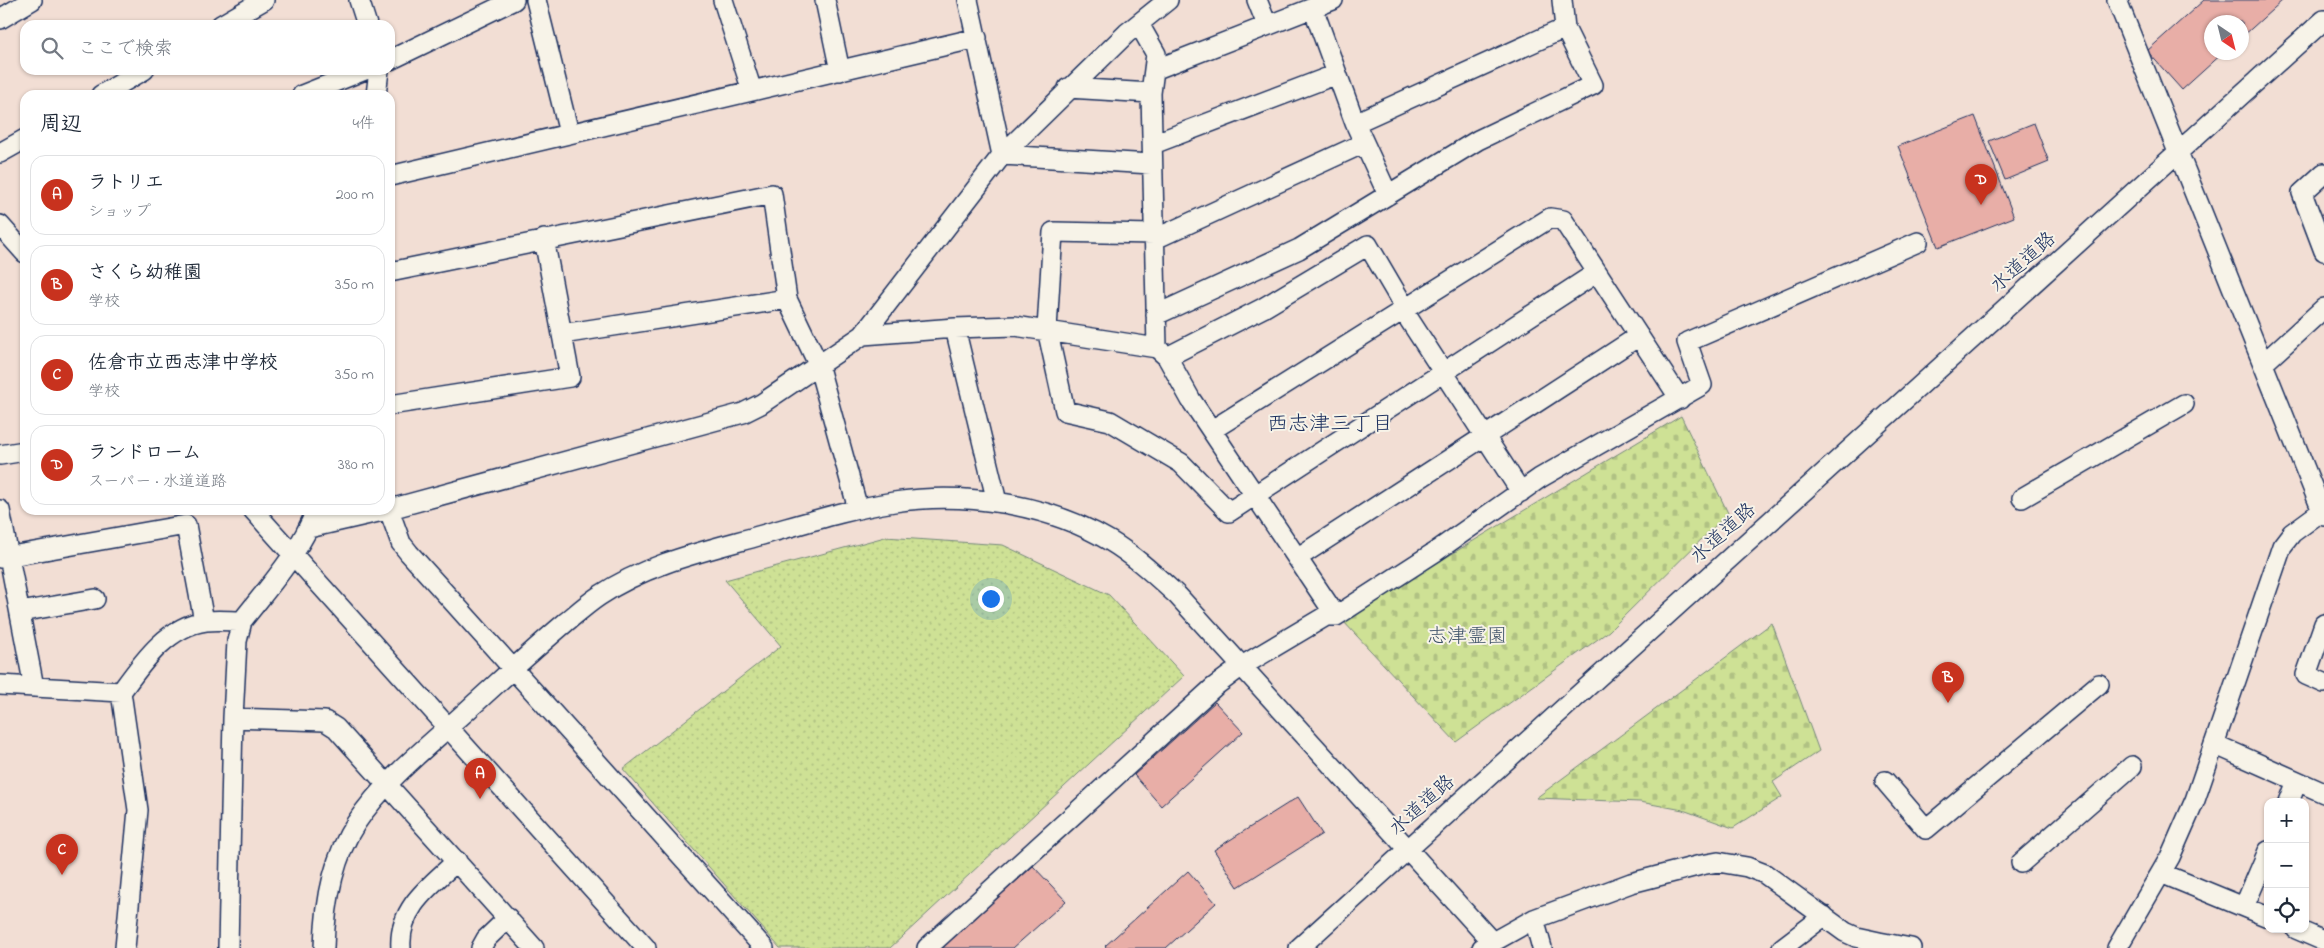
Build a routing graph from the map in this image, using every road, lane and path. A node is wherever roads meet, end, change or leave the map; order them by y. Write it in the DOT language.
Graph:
graph roads {
  1 [pos="32,0"];
  2 [pos="264,0"];
  3 [pos="359,0"];
  4 [pos="514,0"];
  5 [pos="536,0"];
  6 [pos="723,0"];
  7 [pos="825,0"];
  8 [pos="968,0"];
  9 [pos="1168,0"];
  10 [pos="1257,0"];
  11 [pos="1333,0"];
  12 [pos="1562,0"];
  13 [pos="2117,0"];
  14 [pos="1313,8"];
  15 [pos="0,18"];
  16 [pos="230,20"];
  17 [pos="365,20"];
  18 [pos="2324,20"];
  19 [pos="1139,24"];
  20 [pos="1267,25"];
  21 [pos="1565,28"];
  22 [pos="977,38"];
  23 [pos="395,58"];
  24 [pos="1154,70"];
  25 [pos="840,71"];
  26 [pos="1337,74"];
  27 [pos="135,75"];
  28 [pos="352,75"];
  29 [pos="378,75"];
  30 [pos="1068,88"];
  31 [pos="110,90"];
  32 [pos="315,90"];
  33 [pos="377,90"];
  34 [pos="752,91"];
  35 [pos="1151,93"];
  36 [pos="1355,123"];
  37 [pos="570,134"];
  38 [pos="20,142"];
  39 [pos="1364,143"];
  40 [pos="1153,144"];
  41 [pos="2177,153"];
  42 [pos="0,154"];
  43 [pos="1002,155"];
  44 [pos="1151,164"];
  45 [pos="2324,173"];
  46 [pos="395,175"];
  47 [pos="1388,195"];
  48 [pos="0,225"];
  49 [pos="1155,237"];
  50 [pos="544,239"];
  51 [pos="1918,242"];
  52 [pos="20,248"];
  53 [pos="2324,251"];
  54 [pos="395,271"];
  55 [pos="1596,273"];
  56 [pos="787,299"];
  57 [pos="2324,308"];
  58 [pos="1404,309"];
  59 [pos="1156,316"];
  60 [pos="955,328"];
  61 [pos="1047,329"];
  62 [pos="562,334"];
  63 [pos="863,335"];
  64 [pos="1639,336"];
  65 [pos="1162,352"];
  66 [pos="2264,363"];
  67 [pos="818,364"];
  68 [pos="1443,372"];
  69 [pos="1680,400"];
  70 [pos="395,404"];
  71 [pos="2184,404"];
  72 [pos="1212,430"];
  73 [pos="1485,436"];
  74 [pos="20,452"];
  75 [pos="0,455"];
  76 [pos="1521,492"];
  77 [pos="1256,494"];
  78 [pos="2022,498"];
  79 [pos="997,502"];
  80 [pos="395,508"];
  81 [pos="858,509"];
  82 [pos="0,510"];
  83 [pos="2323,514"];
  84 [pos="257,515"];
  85 [pos="314,515"];
  86 [pos="367,515"];
  87 [pos="391,515"];
  88 [pos="309,528"];
  89 [pos="293,556"];
  90 [pos="4,558"];
  91 [pos="1297,558"];
  92 [pos="95,599"];
  93 [pos="20,612"];
  94 [pos="1336,616"];
  95 [pos="242,620"];
  96 [pos="204,621"];
  97 [pos="2324,624"];
  98 [pos="1242,666"];
  99 [pos="512,669"];
  100 [pos="2324,683"];
  101 [pos="2099,684"];
  102 [pos="0,685"];
  103 [pos="34,687"];
  104 [pos="122,692"];
  105 [pos="233,718"];
  106 [pos="448,728"];
  107 [pos="2214,744"];
  108 [pos="2132,766"];
  109 [pos="1885,781"];
  110 [pos="2297,781"];
  111 [pos="386,785"];
  112 [pos="2324,793"];
  113 [pos="2291,798"];
  114 [pos="1408,849"];
  115 [pos="2264,860"];
  116 [pos="457,862"];
  117 [pos="2021,863"];
  118 [pos="2161,873"];
  119 [pos="2244,907"];
  120 [pos="2264,915"];
  121 [pos="1824,916"];
  122 [pos="508,918"];
  123 [pos="1534,918"];
  124 [pos="2305,933"];
  125 [pos="2324,941"];
  126 [pos="1487,945"];
  127 [pos="1877,945"];
  128 [pos="126,948"];
  129 [pos="228,948"];
  130 [pos="324,948"];
  131 [pos="401,948"];
  132 [pos="481,948"];
  133 [pos="534,948"];
  134 [pos="646,948"];
  135 [pos="764,948"];
  136 [pos="927,948"];
  137 [pos="1299,948"];
  138 [pos="1542,948"];
  139 [pos="1782,948"];
  140 [pos="1911,948"];
  141 [pos="2117,948"];
  1 -- 15 [label="street"];
  2 -- 16 [label="street"];
  3 -- 17 [label="street"];
  4 -- 23 [label="street"];
  5 -- 37 [label="street"];
  6 -- 34 [label="street"];
  7 -- 25 [label="street"];
  8 -- 22 [label="street"];
  9 -- 19 [label="street"];
  10 -- 20 [label="street"];
  11 -- 14 [label="street"];
  12 -- 21 [label="street"];
  13 -- 41 [label="street"];
  14 -- 20 [label="street"];
  14 -- 26 [label="street"];
  18 -- 41 [label="street, 水道道路"];
  19 -- 24 [label="street"];
  19 -- 30 [label="street"];
  20 -- 24 [label="street"];
  21 -- 36 [label="street"];
  21 -- 47 [label="street"];
  22 -- 25 [label="street"];
  22 -- 43 [label="street"];
  24 -- 35 [label="street"];
  25 -- 34 [label="street"];
  26 -- 36 [label="street"];
  26 -- 40 [label="street"];
  27 -- 31 [label="street"];
  28 -- 32 [label="street"];
  29 -- 33 [label="street"];
  30 -- 35 [label="street"];
  30 -- 43 [label="street"];
  34 -- 37 [label="street"];
  35 -- 40 [label="street"];
  36 -- 39 [label="street"];
  37 -- 46 [label="street"];
  38 -- 42 [label="street"];
  39 -- 47 [label="street"];
  39 -- 49 [label="street"];
  40 -- 44 [label="street"];
  41 -- 66 [label="street"];
  41 -- 114 [label="street, 水道道路"];
  43 -- 44 [label="street"];
  43 -- 63 [label="street"];
  44 -- 49 [label="street"];
  45 -- 53 [label="street"];
  47 -- 59 [label="street"];
  48 -- 52 [label="street"];
  49 -- 59 [label="street"];
  49 -- 61 [label="street"];
  50 -- 54 [label="street"];
  50 -- 56 [label="street"];
  50 -- 62 [label="street"];
  51 -- 69 [label="street"];
  55 -- 58 [label="street"];
  55 -- 64 [label="street"];
  55 -- 68 [label="street"];
  56 -- 62 [label="street"];
  56 -- 67 [label="street"];
  57 -- 66 [label="street"];
  58 -- 65 [label="street"];
  58 -- 68 [label="street"];
  58 -- 72 [label="street"];
  59 -- 65 [label="street"];
  60 -- 61 [label="street"];
  60 -- 63 [label="street"];
  60 -- 79 [label="street"];
  61 -- 65 [label="street"];
  61 -- 77 [label="street"];
  62 -- 70 [label="street"];
  63 -- 67 [label="street"];
  64 -- 69 [label="street"];
  64 -- 73 [label="street"];
  65 -- 72 [label="street"];
  66 -- 83 [label="street"];
  67 -- 80 [label="street"];
  67 -- 81 [label="street"];
  68 -- 73 [label="street"];
  68 -- 77 [label="street"];
  69 -- 76 [label="street"];
  71 -- 78 [label="street"];
  72 -- 77 [label="street"];
  73 -- 76 [label="street"];
  73 -- 91 [label="street"];
  74 -- 75 [label="street"];
  76 -- 94 [label="street"];
  77 -- 91 [label="street"];
  79 -- 81 [label="street"];
  79 -- 98 [label="street"];
  81 -- 99 [label="street"];
  82 -- 90 [label="street"];
  83 -- 107 [label="street"];
  84 -- 89 [label="street"];
  85 -- 88 [label="street"];
  86 -- 88 [label="street"];
  87 -- 99 [label="street"];
  88 -- 89 [label="street"];
  89 -- 95 [label="street"];
  89 -- 106 [label="street"];
  90 -- 93 [label="street"];
  90 -- 96 [label="street"];
  91 -- 94 [label="street"];
  92 -- 93 [label="street"];
  93 -- 103 [label="street"];
  94 -- 98 [label="street"];
  95 -- 96 [label="street"];
  95 -- 105 [label="street"];
  96 -- 104 [label="street"];
  97 -- 100 [label="street"];
  98 -- 114 [label="street"];
  98 -- 136 [label="street"];
  99 -- 106 [label="street"];
  99 -- 135 [label="street"];
  101 -- 109 [label="street"];
  102 -- 103 [label="street"];
  103 -- 104 [label="street"];
  104 -- 128 [label="street"];
  105 -- 111 [label="street"];
  105 -- 129 [label="street"];
  106 -- 111 [label="street"];
  106 -- 134 [label="street"];
  107 -- 110 [label="street"];
  107 -- 118 [label="street"];
  108 -- 117 [label="street"];
  110 -- 112 [label="street"];
  110 -- 113 [label="street"];
  111 -- 116 [label="street"];
  111 -- 130 [label="street"];
  114 -- 126 [label="street"];
  114 -- 137 [label="street, 水道道路"];
  115 -- 119 [label="street"];
  116 -- 122 [label="street"];
  116 -- 131 [label="street"];
  118 -- 119 [label="street"];
  118 -- 141 [label="street"];
  119 -- 120 [label="street"];
  121 -- 123 [label="street"];
  121 -- 127 [label="street"];
  121 -- 139 [label="street"];
  122 -- 132 [label="street"];
  122 -- 133 [label="street"];
  123 -- 126 [label="street"];
  123 -- 138 [label="street"];
  124 -- 125 [label="street"];
  127 -- 140 [label="street"];
}
